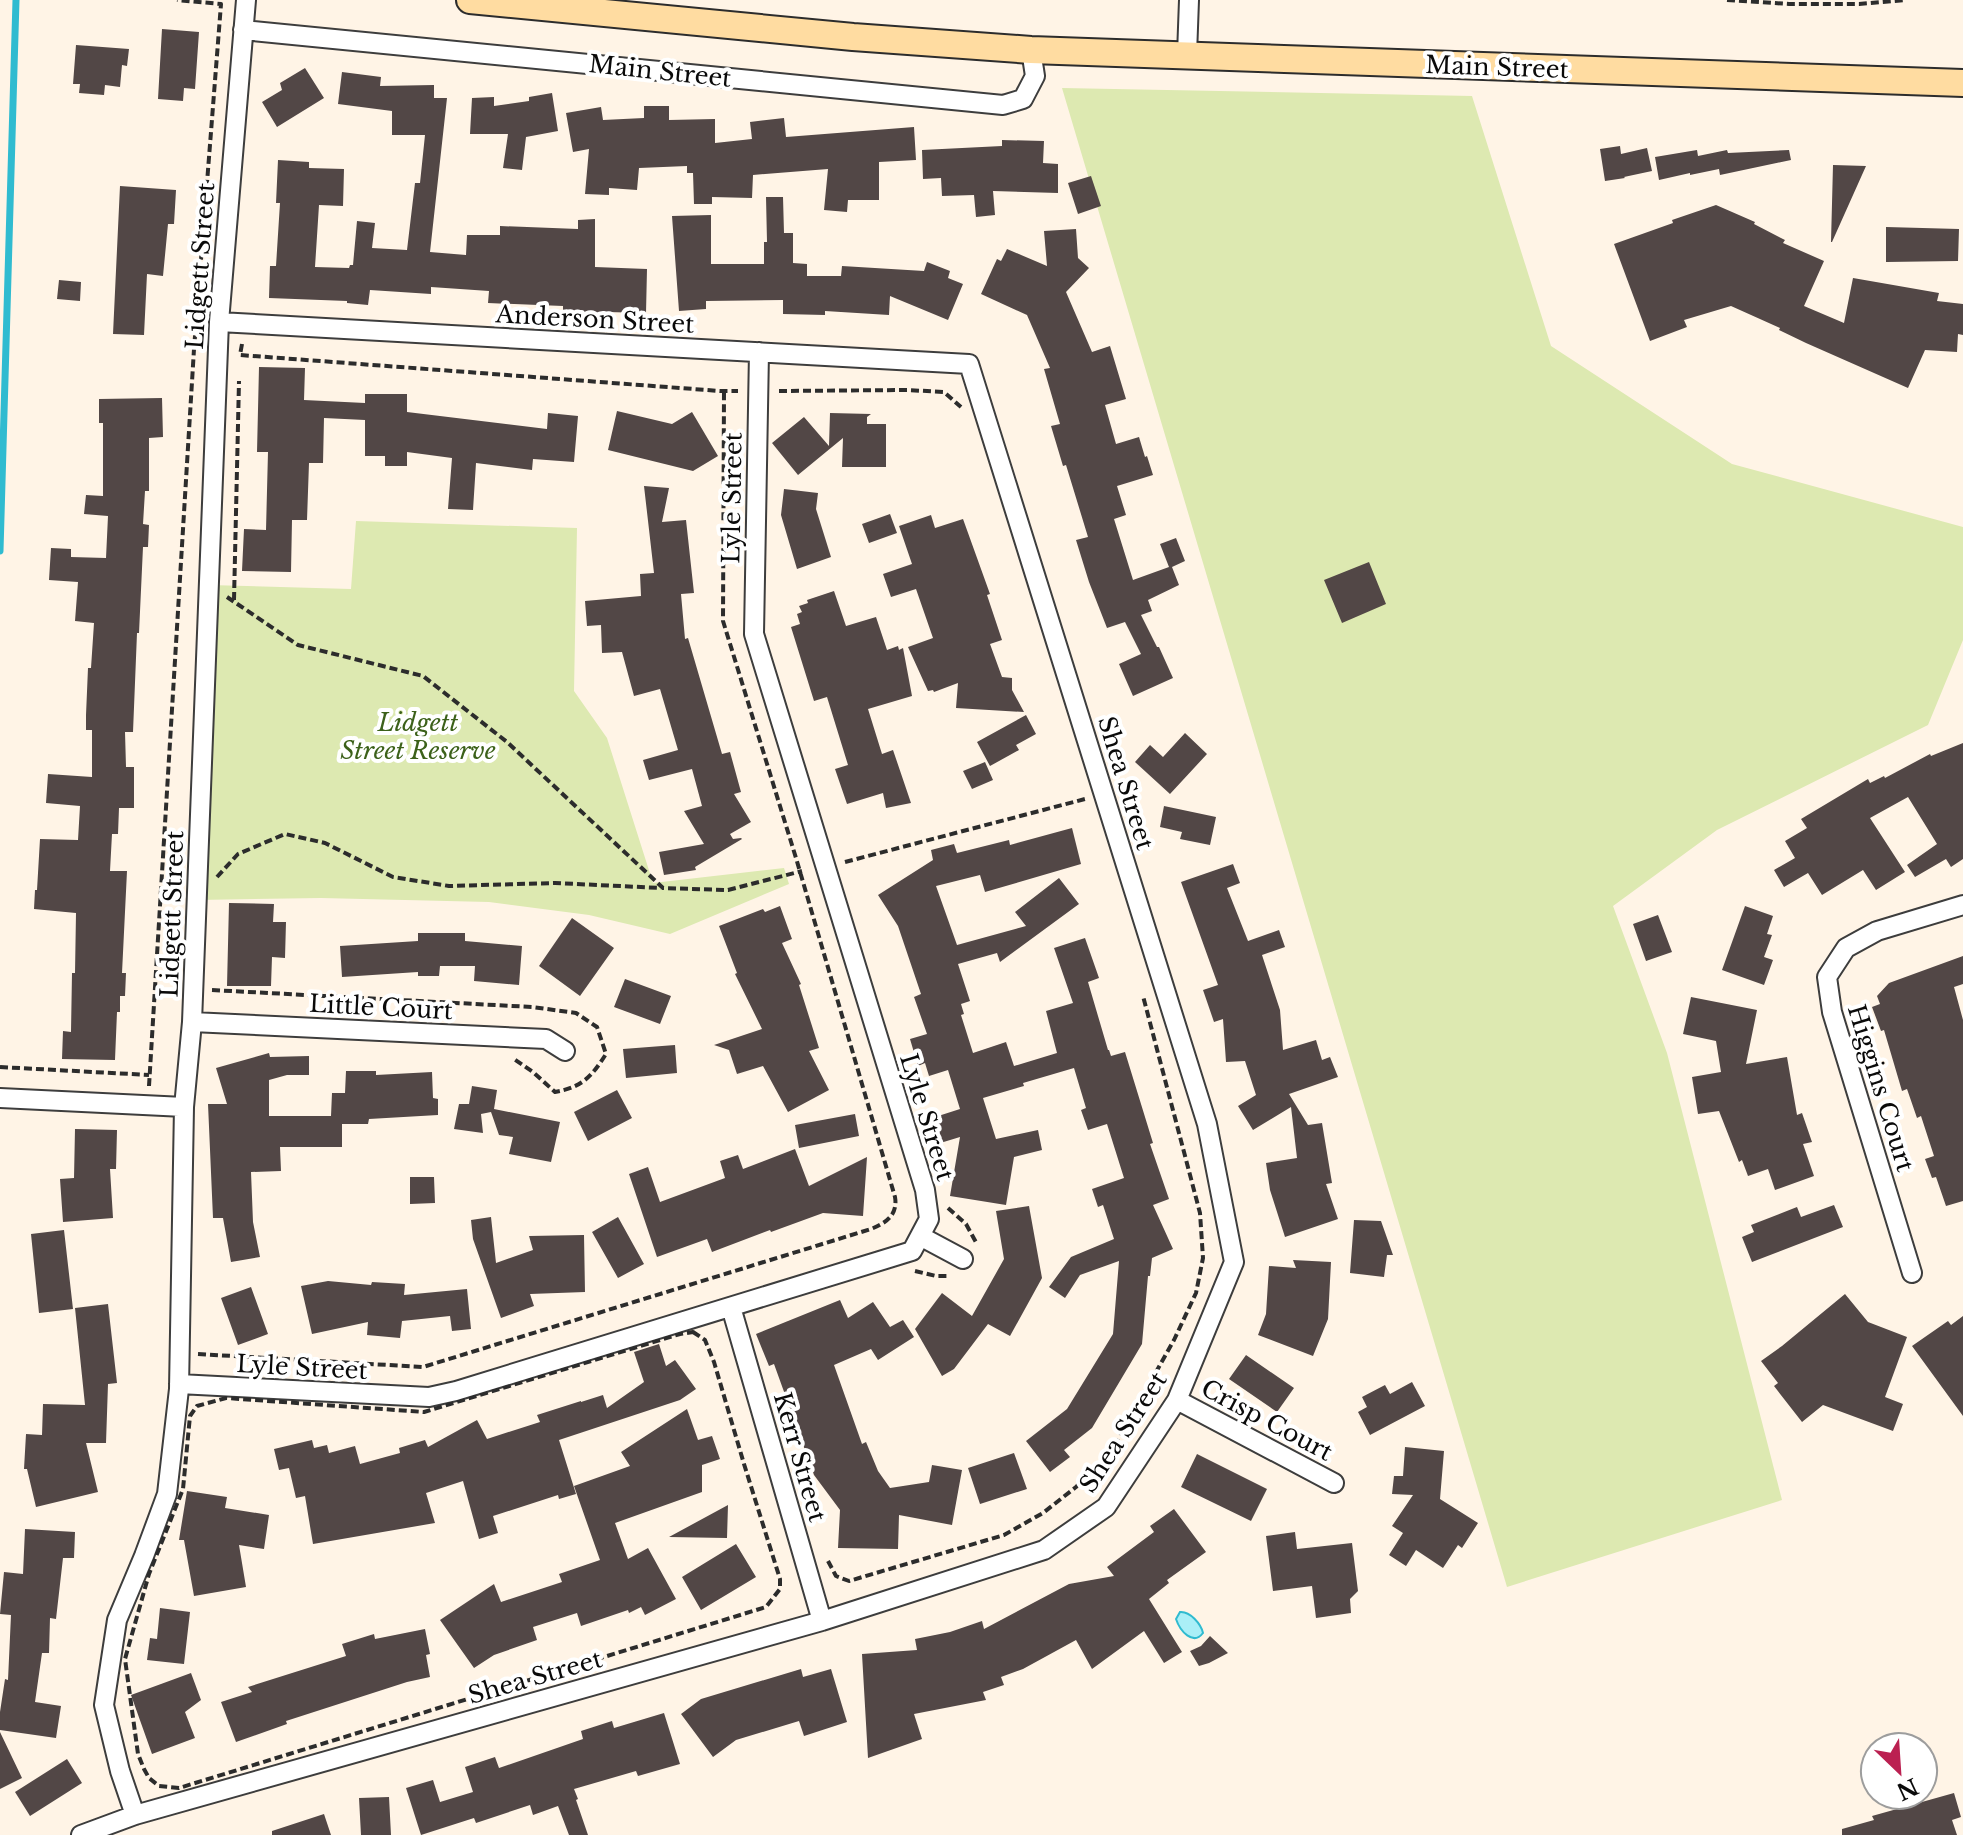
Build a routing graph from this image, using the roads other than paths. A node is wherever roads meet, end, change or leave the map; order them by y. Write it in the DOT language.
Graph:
graph roads {
  1 [pos="246,0"];
  2 [pos="470,0"];
  3 [pos="1189,0"];
  4 [pos="243,30"];
  5 [pos="1031,50"];
  6 [pos="1187,55"];
  7 [pos="1963,83"];
  8 [pos="219,322"];
  9 [pos="759,352"];
  10 [pos="969,364"];
  11 [pos="1963,905"];
  12 [pos="192,1022"];
  13 [pos="565,1051"];
  14 [pos="0,1098"];
  15 [pos="184,1107"];
  16 [pos="920,1236"];
  17 [pos="966,1264"];
  18 [pos="1912,1273"];
  19 [pos="731,1307"];
  20 [pos="179,1384"];
  21 [pos="1177,1400"];
  22 [pos="1334,1483"];
  23 [pos="822,1621"];
  24 [pos="135,1815"];
  25 [pos="81,1835"];
  1 -- 4 [label="street, Lidgett Street"];
  2 -- 5 [label="main road, Main Street"];
  3 -- 6 [label="street"];
  4 -- 5 [label="street, Main Street"];
  4 -- 8 [label="street, Lidgett Street"];
  5 -- 6 [label="main road, Main Street"];
  6 -- 7 [label="main road, Main Street"];
  8 -- 9 [label="street, Anderson Street"];
  8 -- 12 [label="street, Lidgett Street"];
  9 -- 10 [label="street, Anderson Street"];
  9 -- 16 [label="street, Lyle Street"];
  10 -- 21 [label="street, Shea Street"];
  11 -- 18 [label="street, Higgins Court"];
  12 -- 13 [label="street, Little Court"];
  12 -- 15 [label="street, Lidgett Street"];
  14 -- 15 [label="street"];
  15 -- 20 [label="street, Lidgett Street"];
  16 -- 17 [label="street"];
  16 -- 19 [label="street, Lyle Street"];
  19 -- 20 [label="street, Lyle Street"];
  19 -- 23 [label="street, Kerr Street"];
  20 -- 24 [label="street, Lidgett Street"];
  21 -- 22 [label="street, Crisp Court"];
  21 -- 23 [label="street, Shea Street"];
  23 -- 24 [label="street, Shea Street"];
  24 -- 25 [label="street, Shea Street"];
}
